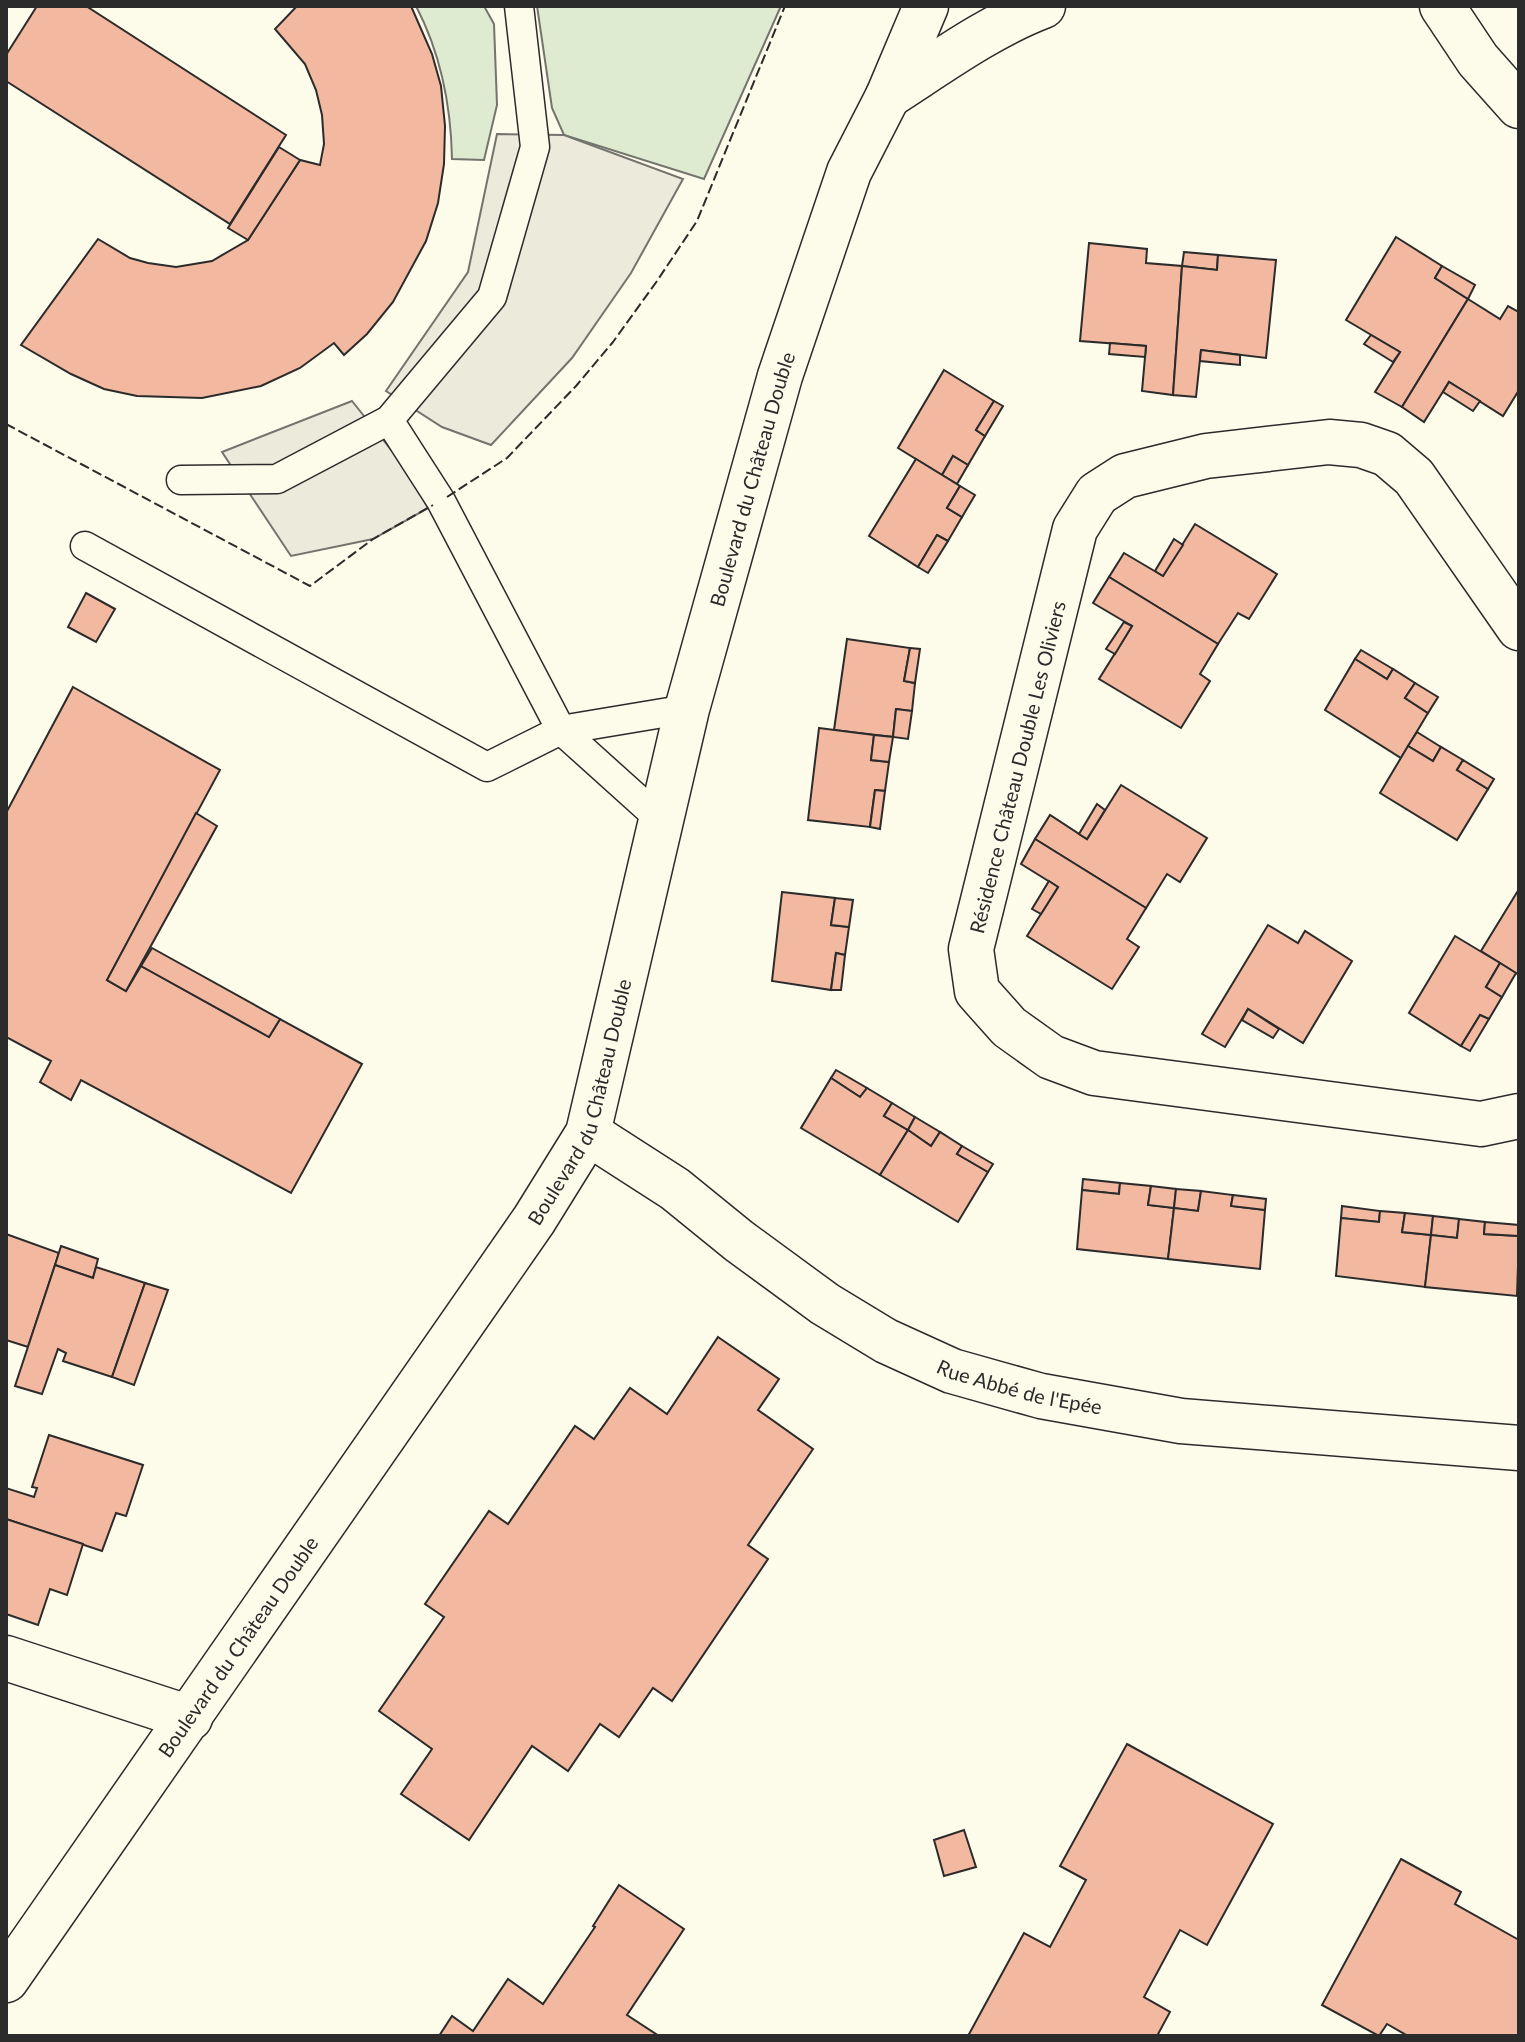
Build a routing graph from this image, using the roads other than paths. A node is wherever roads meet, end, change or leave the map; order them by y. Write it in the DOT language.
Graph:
graph roads {
  1 [pos="519,6"];
  2 [pos="926,6"];
  3 [pos="1043,6"];
  4 [pos="1442,6"];
  5 [pos="888,96"];
  6 [pos="1519,106"];
  7 [pos="389,420"];
  8 [pos="181,480"];
  9 [pos="85,546"];
  10 [pos="1519,628"];
  11 [pos="687,709"];
  12 [pos="561,730"];
  13 [pos="661,820"];
  14 [pos="1519,1116"];
  15 [pos="588,1133"];
  16 [pos="1519,1448"];
  17 [pos="6,1658"];
  18 [pos="190,1718"];
  19 [pos="6,1980"];
  1 -- 7 [label="lane"];
  2 -- 5 [label="street, Boulevard du Château Double"];
  3 -- 5 [label="street, Boulevard du Château Double"];
  4 -- 6 [label="street"];
  5 -- 11 [label="street, Boulevard du Château Double"];
  7 -- 8 [label="lane"];
  7 -- 12 [label="lane"];
  9 -- 12 [label="lane"];
  10 -- 14 [label="street, Résidence Château Double Les Oliviers"];
  11 -- 12 [label="lane"];
  11 -- 13 [label="street, Boulevard du Château Double"];
  12 -- 13 [label="lane"];
  13 -- 15 [label="street, Boulevard du Château Double"];
  15 -- 16 [label="street, Rue Abbé de l'Epée"];
  15 -- 18 [label="street, Boulevard du Château Double"];
  17 -- 18 [label="street"];
  18 -- 19 [label="street, Boulevard du Château Double"];
}
